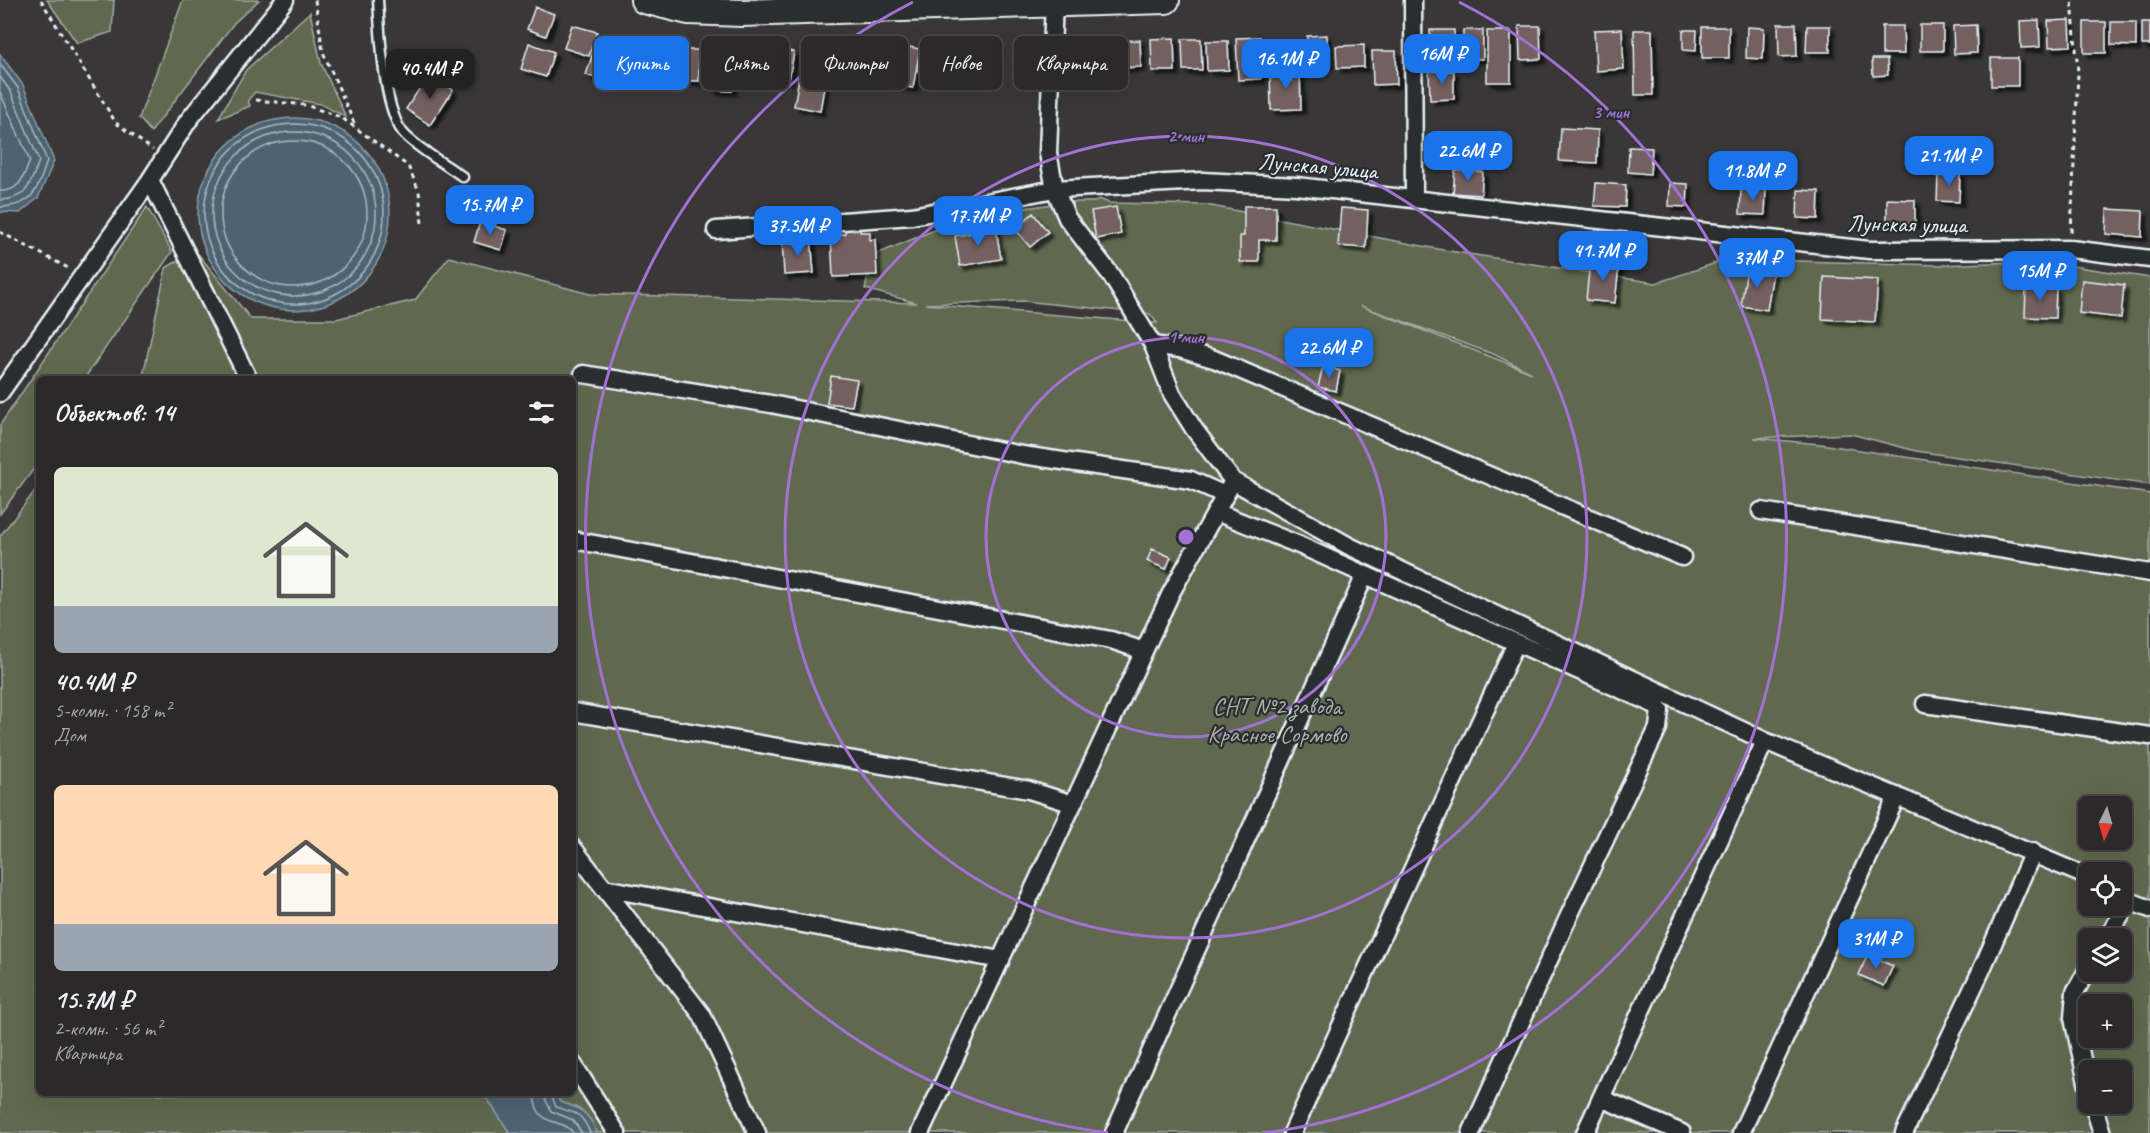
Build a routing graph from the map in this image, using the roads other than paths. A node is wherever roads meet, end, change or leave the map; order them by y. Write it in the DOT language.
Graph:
graph roads {
  1 [pos="285,0"];
  2 [pos="378,0"];
  3 [pos="644,0"];
  4 [pos="1166,0"];
  5 [pos="1413,0"];
  6 [pos="1054,1"];
  7 [pos="464,177"];
  8 [pos="150,180"];
  9 [pos="1055,189"];
  10 [pos="1414,199"];
  11 [pos="716,230"];
  12 [pos="2150,259"];
  13 [pos="1153,345"];
  14 [pos="583,374"];
  15 [pos="247,376"];
  16 [pos="0,393"];
  17 [pos="1229,488"];
  18 [pos="1761,511"];
  19 [pos="1216,512"];
  20 [pos="576,541"];
  21 [pos="1682,557"];
  22 [pos="2150,573"];
  23 [pos="1365,575"];
  24 [pos="1516,643"];
  25 [pos="1144,651"];
  26 [pos="1925,704"];
  27 [pos="576,713"];
  28 [pos="2150,736"];
  29 [pos="1765,741"];
  30 [pos="1898,796"];
  31 [pos="1073,804"];
  32 [pos="576,852"];
  33 [pos="2033,852"];
  34 [pos="2078,872"];
  35 [pos="604,888"];
  36 [pos="2132,901"];
  37 [pos="2150,909"];
  38 [pos="1001,960"];
  39 [pos="2081,982"];
  40 [pos="2082,1060"];
  41 [pos="576,1069"];
  42 [pos="1601,1098"];
  43 [pos="2096,1114"];
  44 [pos="617,1133"];
  45 [pos="757,1133"];
  46 [pos="920,1133"];
  47 [pos="1114,1133"];
  48 [pos="1292,1133"];
  49 [pos="1471,1133"];
  50 [pos="1585,1133"];
  51 [pos="1682,1133"];
  52 [pos="1741,1133"];
  53 [pos="1904,1133"];
  54 [pos="2102,1133"];
  1 -- 8 [label="street"];
  2 -- 7 [label="lane"];
  3 -- 6 [label="main road"];
  4 -- 6 [label="main road"];
  5 -- 10 [label="street"];
  6 -- 9 [label="street"];
  8 -- 15 [label="street"];
  8 -- 16 [label="street"];
  9 -- 10 [label="street, Лунская улица"];
  9 -- 11 [label="street, Лунская улица"];
  9 -- 13 [label="street"];
  10 -- 12 [label="street, Лунская улица"];
  13 -- 17 [label="street"];
  13 -- 21 [label="street"];
  14 -- 17 [label="street"];
  17 -- 19 [label="street"];
  17 -- 29 [label="street"];
  18 -- 22 [label="street"];
  19 -- 23 [label="street"];
  19 -- 25 [label="street"];
  20 -- 25 [label="street"];
  23 -- 24 [label="street"];
  23 -- 47 [label="street"];
  24 -- 48 [label="street"];
  24 -- 49 [label="street"];
  25 -- 31 [label="street"];
  26 -- 28 [label="street"];
  27 -- 31 [label="street"];
  29 -- 30 [label="street"];
  29 -- 42 [label="street"];
  30 -- 33 [label="street"];
  30 -- 52 [label="street"];
  31 -- 38 [label="street"];
  32 -- 35 [label="street"];
  33 -- 34 [label="street"];
  33 -- 53 [label="street"];
  35 -- 38 [label="street"];
  35 -- 45 [label="street"];
  36 -- 37 [label="street"];
  38 -- 46 [label="street"];
  39 -- 40 [label="street"];
  41 -- 44 [label="street"];
  42 -- 50 [label="street"];
  42 -- 51 [label="street"];
  43 -- 54 [label="street"];
}
